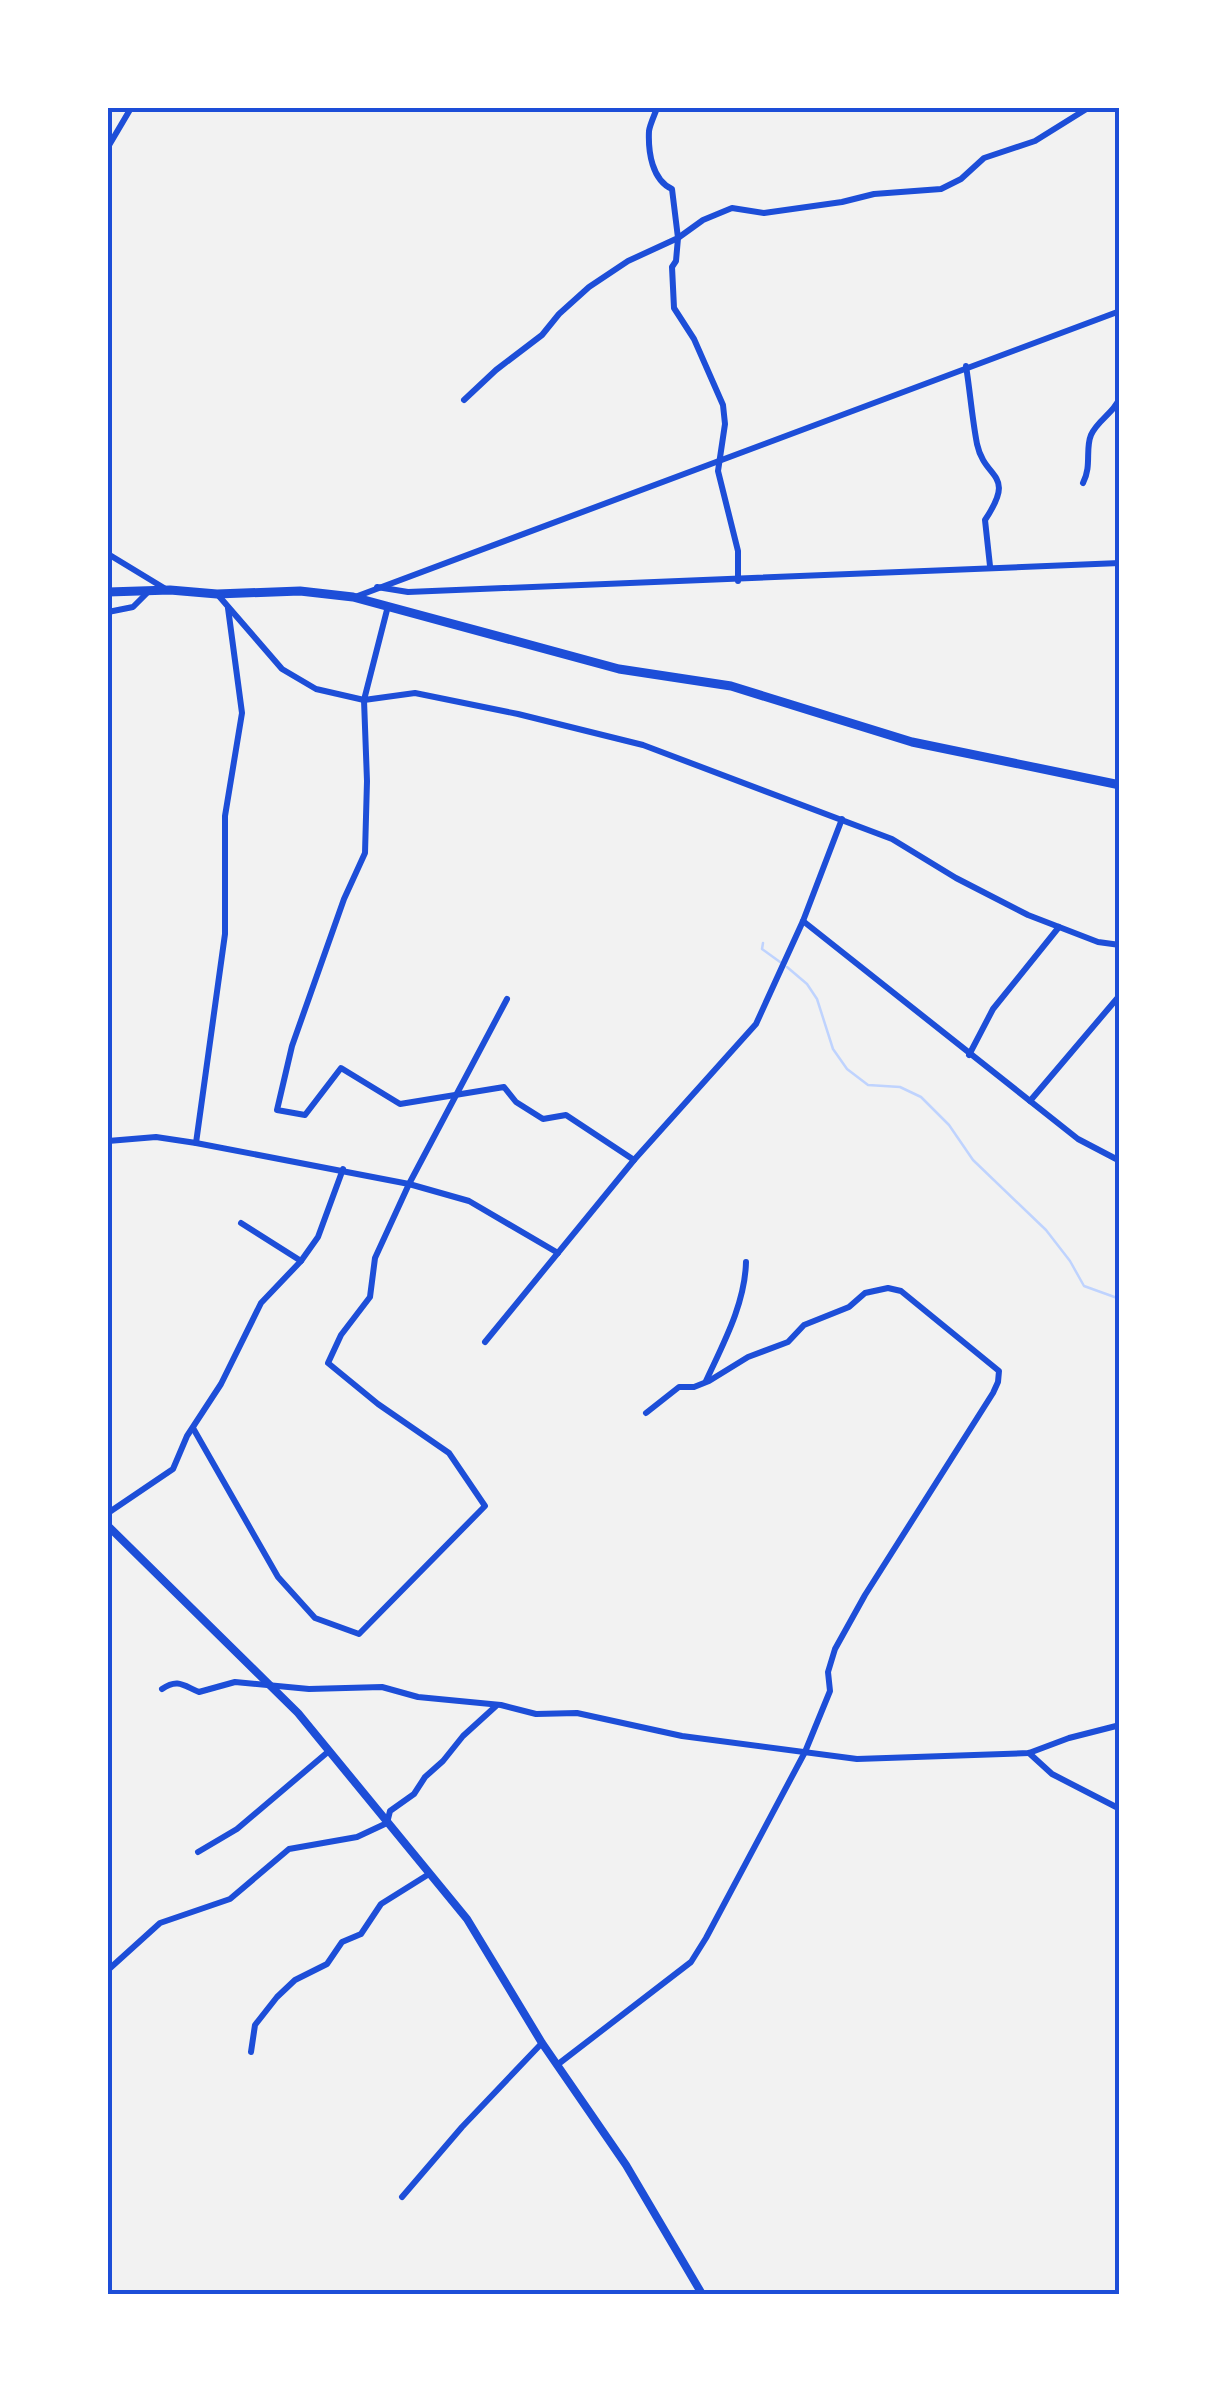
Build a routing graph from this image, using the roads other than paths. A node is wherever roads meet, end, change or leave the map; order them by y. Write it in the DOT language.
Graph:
graph roads {
  1 [pos="130,108"];
  2 [pos="657,108"];
  3 [pos="1088,108"];
  4 [pos="108,147"];
  5 [pos="678,238"];
  6 [pos="1120,311"];
  7 [pos="966,366"];
  8 [pos="1120,396"];
  9 [pos="464,400"];
  10 [pos="719,458"];
  11 [pos="1083,482"];
  12 [pos="108,554"];
  13 [pos="1120,563"];
  14 [pos="990,566"];
  15 [pos="738,581"];
  16 [pos="376,587"];
  17 [pos="170,590"];
  18 [pos="108,592"];
  19 [pos="147,593"];
  20 [pos="217,594"];
  21 [pos="354,598"];
  22 [pos="388,606"];
  23 [pos="228,607"];
  24 [pos="108,612"];
  25 [pos="364,700"];
  26 [pos="1120,785"];
  27 [pos="842,820"];
  28 [pos="802,920"];
  29 [pos="1059,926"];
  30 [pos="1120,944"];
  31 [pos="1120,995"];
  32 [pos="507,999"];
  33 [pos="970,1056"];
  34 [pos="456,1095"];
  35 [pos="1030,1102"];
  36 [pos="108,1140"];
  37 [pos="196,1143"];
  38 [pos="634,1160"];
  39 [pos="1120,1162"];
  40 [pos="343,1169"];
  41 [pos="409,1184"];
  42 [pos="242,1223"];
  43 [pos="558,1252"];
  44 [pos="300,1261"];
  45 [pos="746,1262"];
  46 [pos="485,1342"];
  47 [pos="706,1382"];
  48 [pos="646,1413"];
  49 [pos="193,1428"];
  50 [pos="108,1514"];
  51 [pos="108,1526"];
  52 [pos="271,1685"];
  53 [pos="162,1689"];
  54 [pos="501,1705"];
  55 [pos="1120,1726"];
  56 [pos="329,1751"];
  57 [pos="804,1752"];
  58 [pos="1028,1753"];
  59 [pos="1120,1809"];
  60 [pos="387,1823"];
  61 [pos="198,1852"];
  62 [pos="429,1874"];
  63 [pos="108,1970"];
  64 [pos="542,2043"];
  65 [pos="250,2052"];
  66 [pos="557,2065"];
  67 [pos="402,2197"];
  68 [pos="702,2294"];
  1 -- 4 [label="street"];
  2 -- 5 [label="street"];
  3 -- 5 [label="street"];
  5 -- 9 [label="street"];
  5 -- 10 [label="street"];
  6 -- 7 [label="street"];
  7 -- 10 [label="street"];
  7 -- 14 [label="street"];
  8 -- 11 [label="street"];
  10 -- 15 [label="street"];
  10 -- 16 [label="street"];
  12 -- 17 [label="street"];
  13 -- 14 [label="street"];
  14 -- 15 [label="street"];
  15 -- 16 [label="street"];
  16 -- 21 [label="street"];
  17 -- 19 [label="main road"];
  17 -- 20 [label="main road"];
  18 -- 19 [label="main road"];
  19 -- 24 [label="street"];
  20 -- 21 [label="main road"];
  20 -- 23 [label="street"];
  21 -- 22 [label="main road"];
  22 -- 25 [label="street"];
  22 -- 26 [label="main road"];
  23 -- 25 [label="street"];
  23 -- 37 [label="street"];
  25 -- 27 [label="street"];
  25 -- 34 [label="street"];
  27 -- 28 [label="street"];
  27 -- 29 [label="street"];
  28 -- 33 [label="street"];
  28 -- 38 [label="street"];
  29 -- 30 [label="street"];
  29 -- 33 [label="street"];
  31 -- 35 [label="street"];
  32 -- 34 [label="street"];
  33 -- 35 [label="street"];
  34 -- 38 [label="street"];
  34 -- 41 [label="street"];
  35 -- 39 [label="street"];
  36 -- 37 [label="street"];
  37 -- 40 [label="street"];
  38 -- 43 [label="street"];
  40 -- 41 [label="street"];
  40 -- 44 [label="street"];
  41 -- 43 [label="street"];
  41 -- 49 [label="street"];
  42 -- 44 [label="street"];
  43 -- 46 [label="street"];
  44 -- 49 [label="street"];
  45 -- 47 [label="street"];
  47 -- 48 [label="street"];
  47 -- 57 [label="street"];
  49 -- 50 [label="street"];
  51 -- 52 [label="street"];
  52 -- 53 [label="street"];
  52 -- 54 [label="street"];
  52 -- 56 [label="street"];
  54 -- 57 [label="street"];
  54 -- 60 [label="street"];
  55 -- 58 [label="street"];
  56 -- 60 [label="street"];
  56 -- 61 [label="street"];
  57 -- 58 [label="street"];
  57 -- 66 [label="street"];
  58 -- 59 [label="street"];
  60 -- 62 [label="street"];
  60 -- 63 [label="street"];
  62 -- 64 [label="street"];
  62 -- 65 [label="street"];
  64 -- 66 [label="street"];
  64 -- 67 [label="street"];
  66 -- 68 [label="street"];
}
